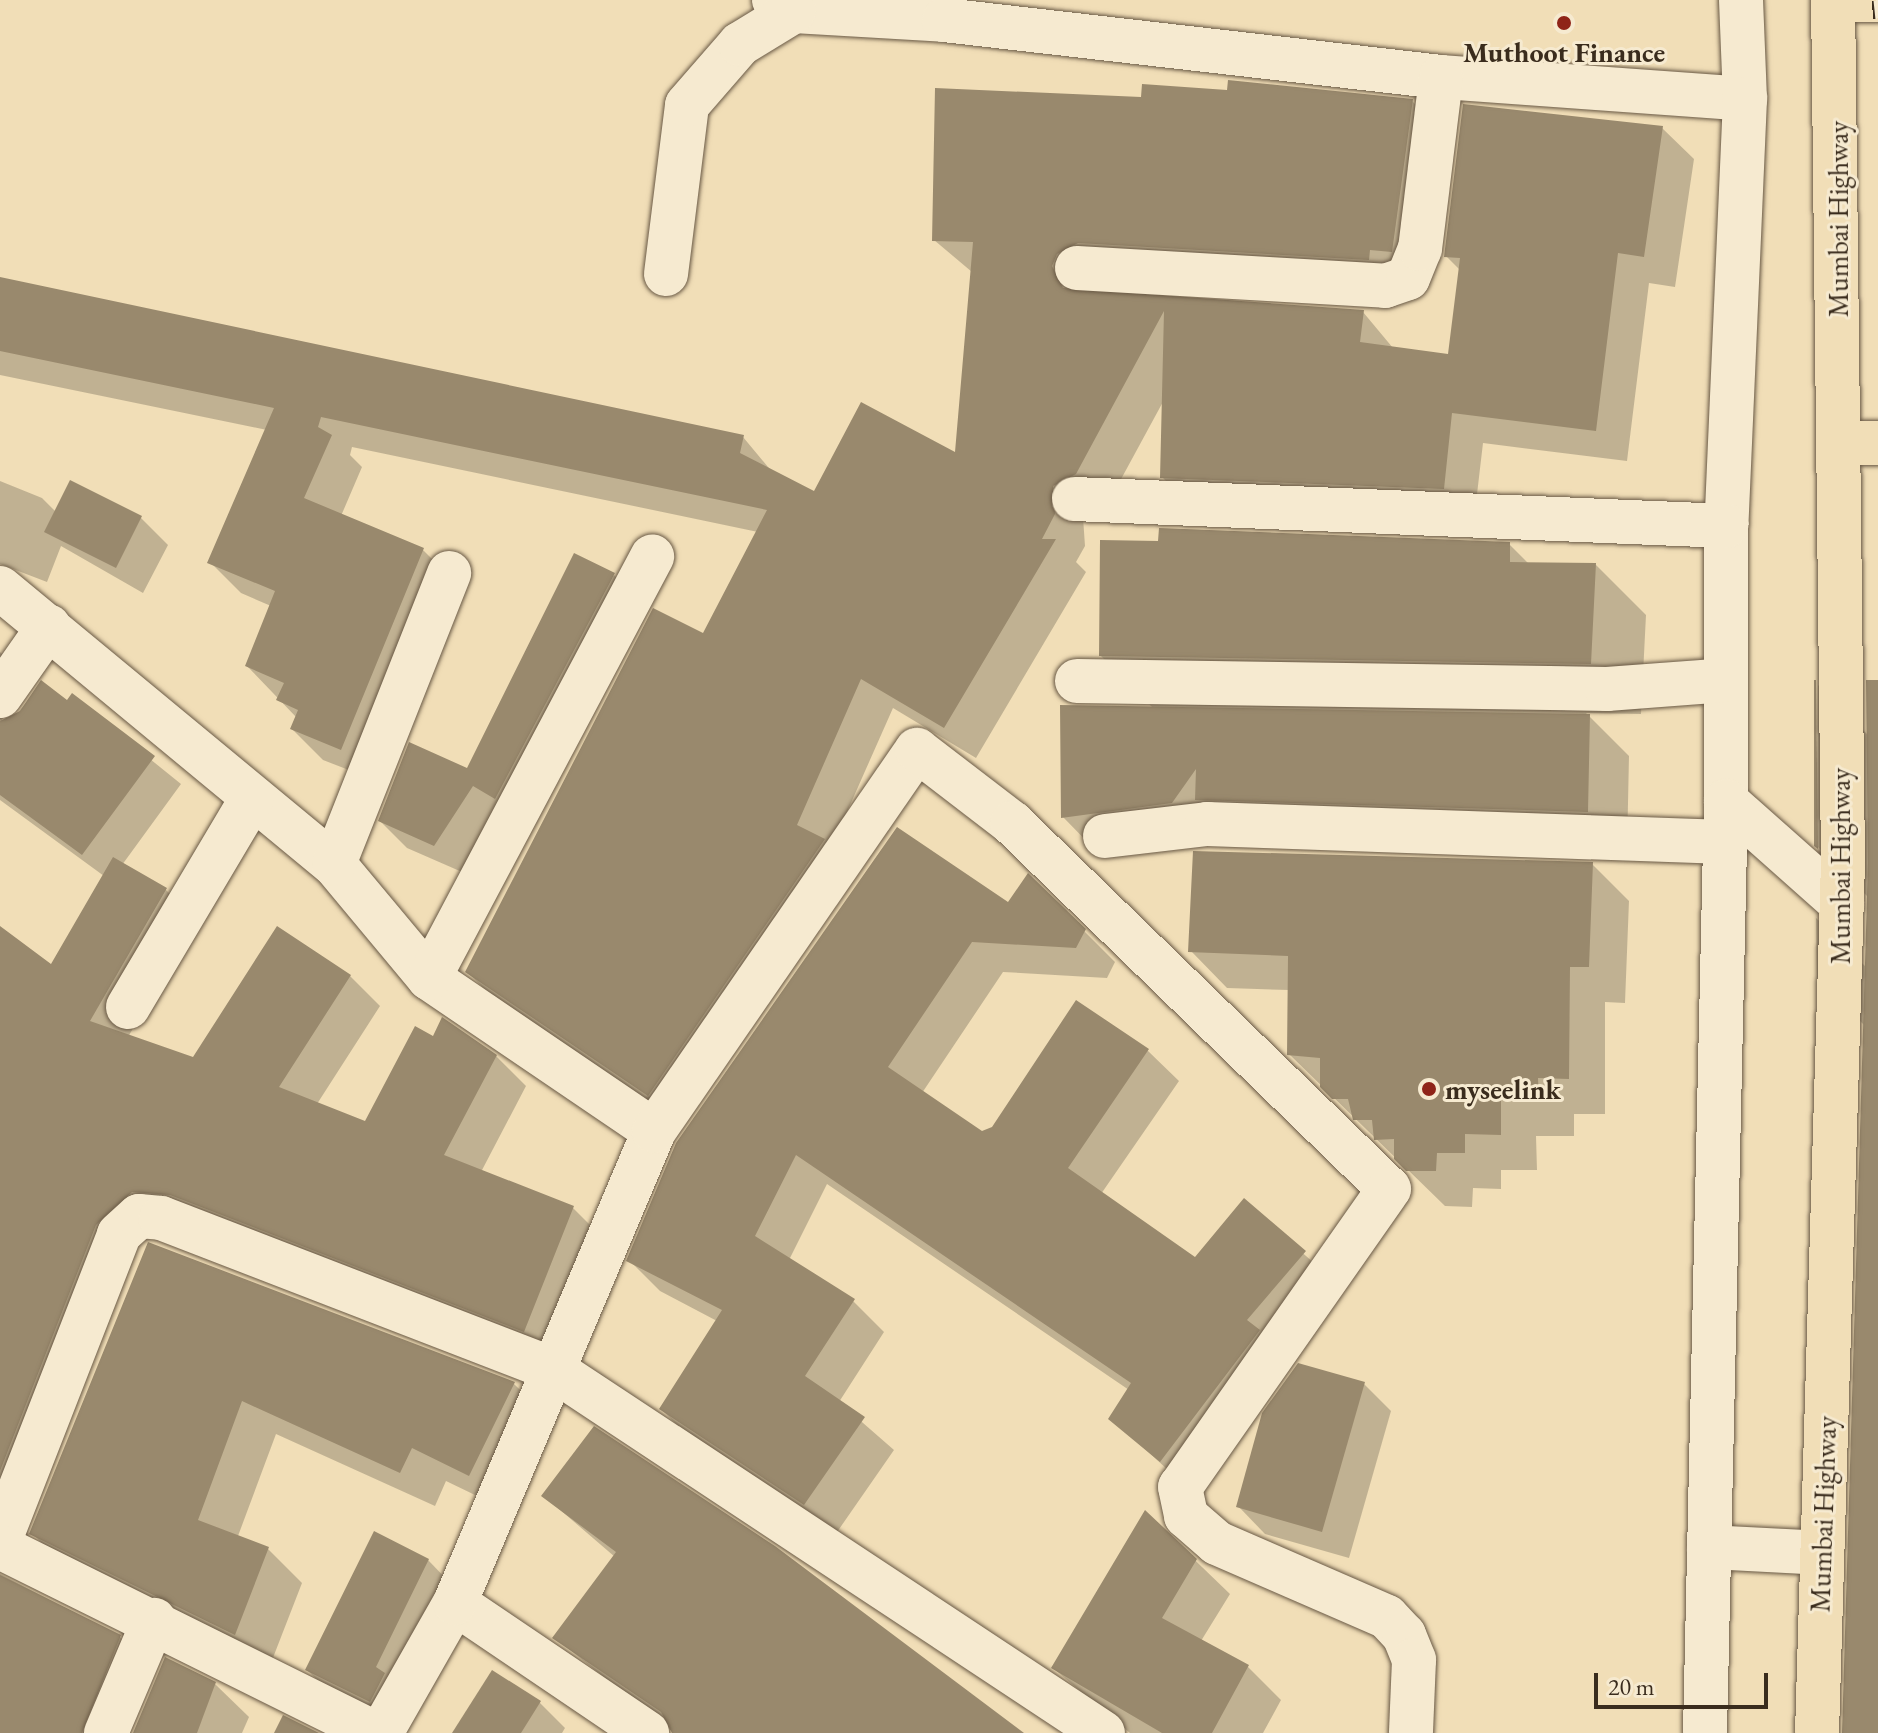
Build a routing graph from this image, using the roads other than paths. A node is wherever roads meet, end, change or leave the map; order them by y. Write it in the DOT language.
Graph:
graph roads {
  1 [pos="1741,0"];
  2 [pos="1833,0"];
  3 [pos="1878,0"];
  4 [pos="784,6"];
  5 [pos="1441,77"];
  6 [pos="1745,99"];
  7 [pos="1077,268"];
  8 [pos="666,274"];
  9 [pos="1859,443"];
  10 [pos="1074,499"];
  11 [pos="1726,526"];
  12 [pos="652,556"];
  13 [pos="449,573"];
  14 [pos="0,588"];
  15 [pos="49,626"];
  16 [pos="1726,680"];
  17 [pos="1077,681"];
  18 [pos="0,696"];
  19 [pos="252,798"];
  20 [pos="1726,822"];
  21 [pos="1105,836"];
  22 [pos="334,864"];
  23 [pos="1842,904"];
  24 [pos="429,978"];
  25 [pos="128,1007"];
  26 [pos="654,1131"];
  27 [pos="554,1370"];
  28 [pos="0,1540"];
  29 [pos="0,1547"];
  30 [pos="1709,1547"];
  31 [pos="1822,1553"];
  32 [pos="455,1603"];
  33 [pos="154,1620"];
  34 [pos="106,1733"];
  35 [pos="378,1733"];
  36 [pos="647,1733"];
  37 [pos="1103,1733"];
  38 [pos="1411,1733"];
  39 [pos="1705,1733"];
  40 [pos="1817,1733"];
  1 -- 6 [label="street"];
  2 -- 3 [label="highway"];
  2 -- 9 [label="highway, Mumbai Highway"];
  4 -- 5 [label="street"];
  4 -- 8 [label="street"];
  5 -- 6 [label="street"];
  5 -- 7 [label="street"];
  6 -- 11 [label="street"];
  9 -- 23 [label="highway, Mumbai Highway"];
  10 -- 11 [label="street"];
  11 -- 16 [label="street"];
  12 -- 24 [label="street"];
  13 -- 22 [label="street"];
  14 -- 15 [label="street"];
  15 -- 18 [label="street"];
  15 -- 19 [label="street"];
  16 -- 17 [label="street"];
  16 -- 20 [label="street"];
  19 -- 22 [label="street"];
  19 -- 25 [label="street"];
  20 -- 21 [label="street"];
  20 -- 23 [label="street"];
  20 -- 30 [label="street"];
  22 -- 24 [label="street"];
  23 -- 31 [label="highway, Mumbai Highway"];
  24 -- 26 [label="street"];
  26 -- 27 [label="street"];
  26 -- 38 [label="street"];
  27 -- 28 [label="street"];
  27 -- 32 [label="street"];
  27 -- 37 [label="street"];
  29 -- 33 [label="street"];
  30 -- 31 [label="street"];
  30 -- 39 [label="street"];
  31 -- 40 [label="highway, Mumbai Highway"];
  32 -- 35 [label="street"];
  32 -- 36 [label="street"];
  33 -- 34 [label="street"];
  33 -- 35 [label="street"];
}
